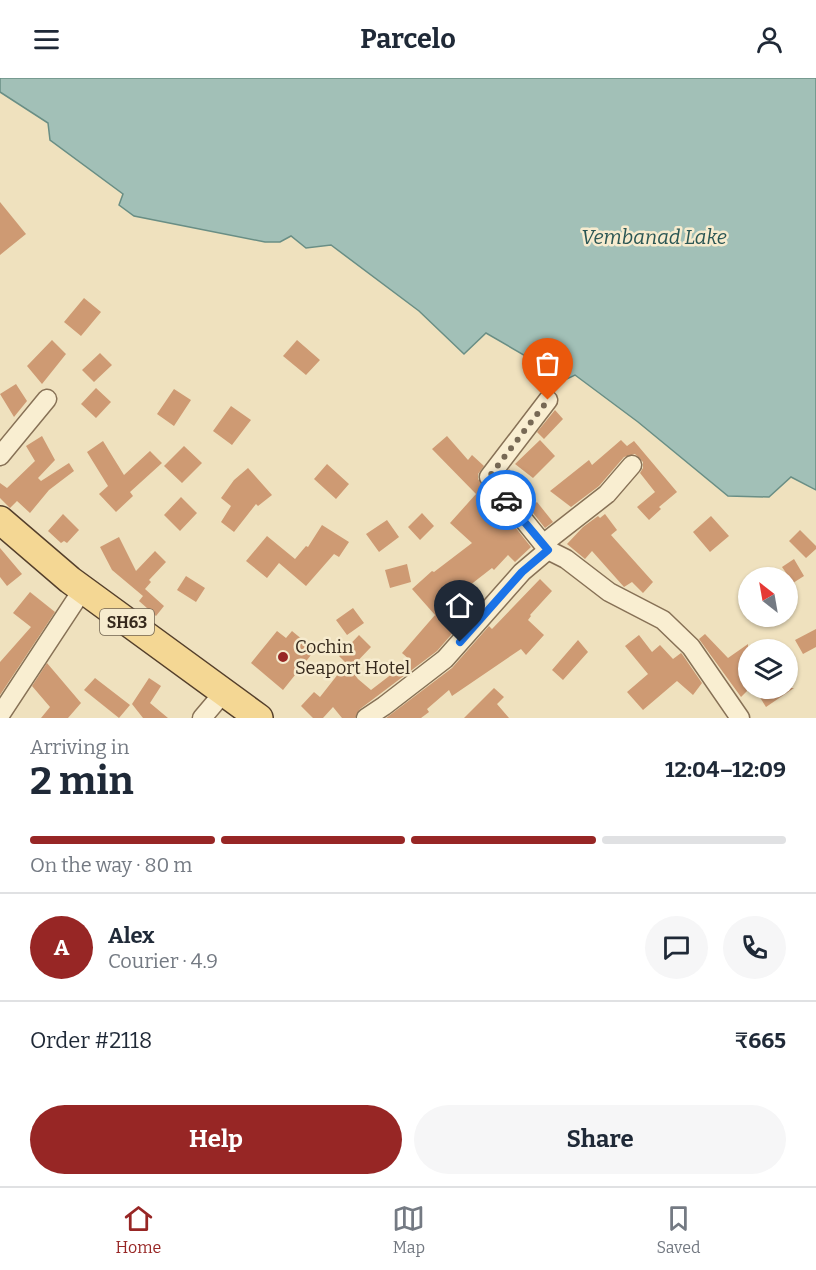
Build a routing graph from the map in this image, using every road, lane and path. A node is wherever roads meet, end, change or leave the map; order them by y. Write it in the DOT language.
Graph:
graph roads {
  1 [pos="47,399"];
  2 [pos="548,400"];
  3 [pos="0,456"];
  4 [pos="632,465"];
  5 [pos="0,520"];
  6 [pos="546,547"];
  7 [pos="83,589"];
  8 [pos="224,692"];
  9 [pos="0,715"];
  10 [pos="202,718"];
  11 [pos="259,718"];
  12 [pos="366,718"];
  13 [pos="740,718"];
  1 -- 3 [label="street"];
  2 -- 6 [label="street"];
  4 -- 6 [label="street"];
  5 -- 7 [label="main road, SH63"];
  6 -- 12 [label="street"];
  6 -- 13 [label="street"];
  7 -- 8 [label="main road, SH63"];
  7 -- 9 [label="street"];
  8 -- 10 [label="street"];
  8 -- 11 [label="main road, SH63"];
}
